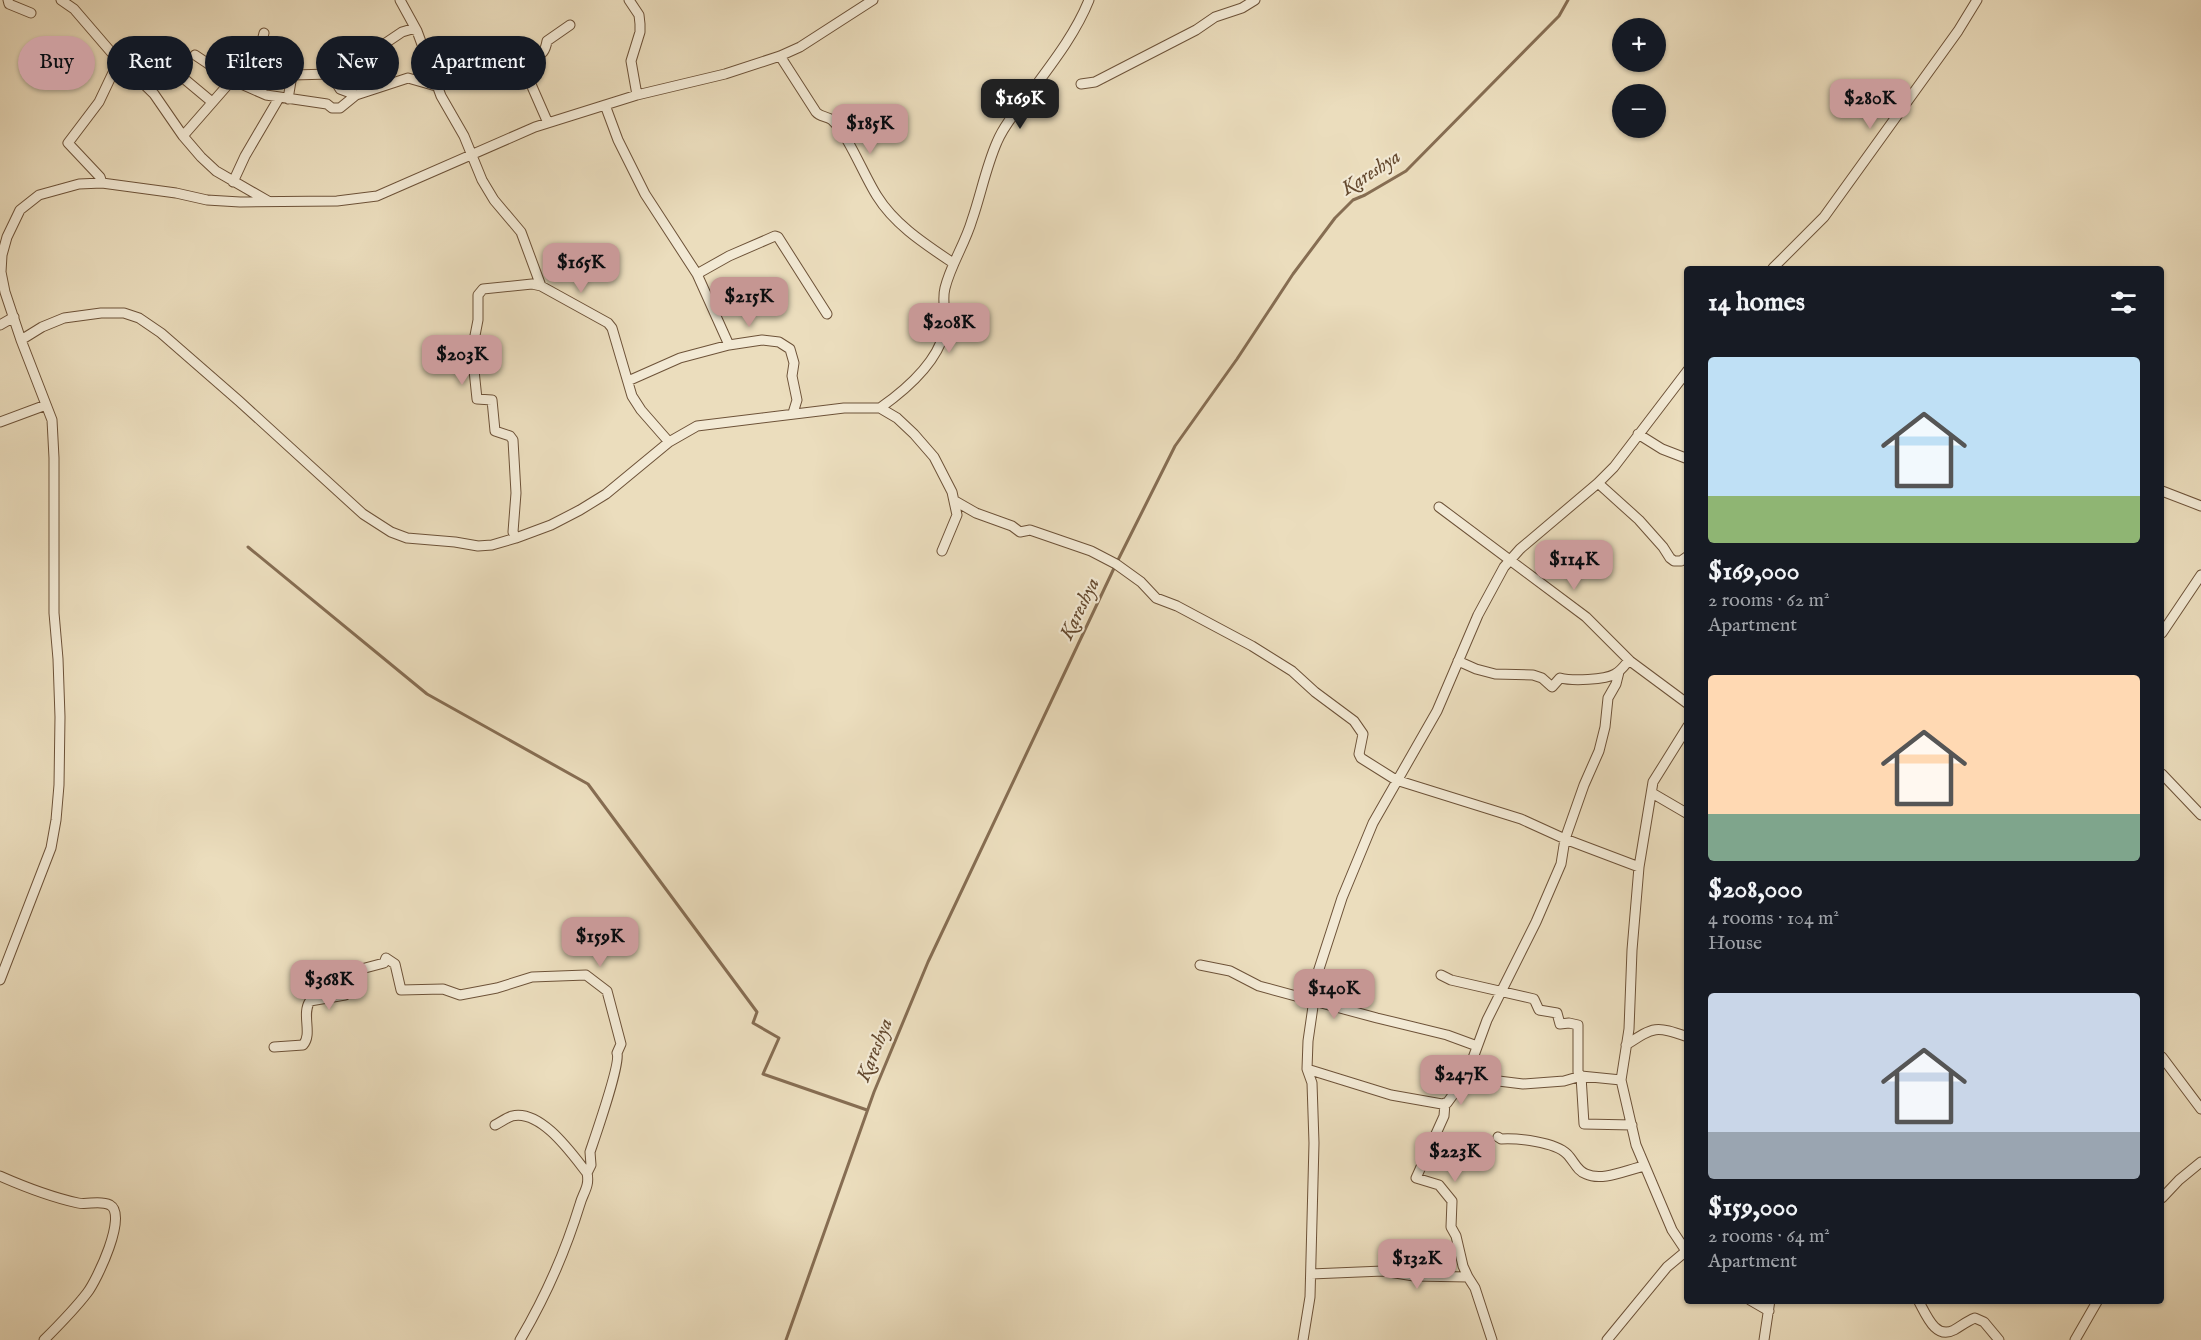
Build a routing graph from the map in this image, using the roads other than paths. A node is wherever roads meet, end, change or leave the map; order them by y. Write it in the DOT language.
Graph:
graph roads {
  1 [pos="8,0"];
  2 [pos="61,0"];
  3 [pos="400,0"];
  4 [pos="629,0"];
  5 [pos="873,0"];
  6 [pos="1089,0"];
  7 [pos="1255,0"];
  8 [pos="1977,0"];
  9 [pos="75,5"];
  10 [pos="31,13"];
  11 [pos="570,25"];
  12 [pos="417,31"];
  13 [pos="264,33"];
  14 [pos="263,36"];
  15 [pos="396,36"];
  16 [pos="419,36"];
  17 [pos="107,45"];
  18 [pos="195,55"];
  19 [pos="780,56"];
  20 [pos="205,62"];
  21 [pos="316,74"];
  22 [pos="411,78"];
  23 [pos="1082,84"];
  24 [pos="107,85"];
  25 [pos="193,86"];
  26 [pos="150,90"];
  27 [pos="223,90"];
  28 [pos="254,90"];
  29 [pos="343,90"];
  30 [pos="438,90"];
  31 [pos="356,95"];
  32 [pos="638,95"];
  33 [pos="283,99"];
  34 [pos="212,102"];
  35 [pos="605,105"];
  36 [pos="548,123"];
  37 [pos="183,136"];
  38 [pos="472,153"];
  39 [pos="233,182"];
  40 [pos="102,183"];
  41 [pos="271,203"];
  42 [pos="953,263"];
  43 [pos="1775,266"];
  44 [pos="697,274"];
  45 [pos="542,286"];
  46 [pos="3,291"];
  47 [pos="827,314"];
  48 [pos="14,317"];
  49 [pos="0,325"];
  50 [pos="21,340"];
  51 [pos="729,345"];
  52 [pos="1684,375"];
  53 [pos="628,381"];
  54 [pos="46,405"];
  55 [pos="880,408"];
  56 [pos="793,413"];
  57 [pos="0,422"];
  58 [pos="1638,434"];
  59 [pos="669,441"];
  60 [pos="1684,457"];
  61 [pos="1598,483"];
  62 [pos="2164,492"];
  63 [pos="955,501"];
  64 [pos="2201,506"];
  65 [pos="1439,507"];
  66 [pos="516,538"];
  67 [pos="942,551"];
  68 [pos="1509,559"];
  69 [pos="1684,559"];
  70 [pos="2201,574"];
  71 [pos="2164,630"];
  72 [pos="1629,660"];
  73 [pos="1458,661"];
  74 [pos="1619,672"];
  75 [pos="1684,701"];
  76 [pos="1684,732"];
  77 [pos="2164,776"];
  78 [pos="1396,780"];
  79 [pos="1652,793"];
  80 [pos="1684,812"];
  81 [pos="2201,815"];
  82 [pos="1565,839"];
  83 [pos="1639,867"];
  84 [pos="1200,965"];
  85 [pos="1441,975"];
  86 [pos="0,980"];
  87 [pos="1500,991"];
  88 [pos="1314,1001"];
  89 [pos="1684,1036"];
  90 [pos="1626,1045"];
  91 [pos="1477,1046"];
  92 [pos="274,1047"];
  93 [pos="2164,1060"];
  94 [pos="1307,1069"];
  95 [pos="1581,1076"];
  96 [pos="1466,1077"];
  97 [pos="1621,1080"];
  98 [pos="1445,1103"];
  99 [pos="2201,1109"];
  100 [pos="495,1125"];
  101 [pos="1632,1125"];
  102 [pos="1498,1137"];
  103 [pos="2201,1162"];
  104 [pos="1645,1166"];
  105 [pos="587,1173"];
  106 [pos="0,1176"];
  107 [pos="2164,1196"];
  108 [pos="1684,1250"];
  109 [pos="1684,1254"];
  110 [pos="1311,1274"];
  111 [pos="1468,1277"];
  112 [pos="1757,1304"];
  113 [pos="1769,1304"];
  114 [pos="1920,1304"];
  115 [pos="2095,1304"];
  116 [pos="1768,1311"];
  117 [pos="44,1340"];
  118 [pos="520,1340"];
  119 [pos="1303,1340"];
  120 [pos="1492,1340"];
  121 [pos="1607,1340"];
  122 [pos="1764,1340"];
  123 [pos="1999,1340"];
  124 [pos="2075,1340"];
  1 -- 10 [label="street"];
  2 -- 9 [label="street"];
  3 -- 12 [label="street"];
  4 -- 32 [label="street"];
  5 -- 19 [label="street"];
  6 -- 42 [label="street"];
  7 -- 23 [label="street"];
  8 -- 43 [label="street"];
  9 -- 17 [label="street"];
  11 -- 36 [label="street"];
  12 -- 15 [label="street"];
  12 -- 16 [label="street"];
  13 -- 14 [label="street"];
  18 -- 20 [label="street"];
  19 -- 32 [label="street"];
  19 -- 42 [label="street"];
  21 -- 33 [label="street"];
  22 -- 31 [label="street"];
  24 -- 40 [label="street"];
  25 -- 34 [label="street"];
  26 -- 37 [label="street"];
  27 -- 34 [label="street"];
  28 -- 33 [label="street"];
  29 -- 31 [label="street"];
  30 -- 38 [label="street"];
  31 -- 33 [label="street"];
  32 -- 35 [label="street"];
  33 -- 39 [label="street"];
  34 -- 37 [label="street"];
  35 -- 36 [label="street"];
  35 -- 44 [label="street"];
  36 -- 38 [label="street"];
  37 -- 39 [label="street"];
  38 -- 41 [label="street"];
  38 -- 45 [label="street"];
  39 -- 41 [label="street"];
  40 -- 41 [label="street"];
  40 -- 46 [label="street"];
  42 -- 55 [label="street"];
  44 -- 47 [label="street"];
  44 -- 51 [label="street"];
  45 -- 53 [label="street"];
  45 -- 66 [label="street"];
  46 -- 48 [label="street"];
  48 -- 49 [label="street"];
  48 -- 50 [label="street"];
  50 -- 54 [label="street"];
  50 -- 66 [label="street"];
  51 -- 53 [label="street"];
  51 -- 56 [label="street"];
  52 -- 58 [label="street"];
  53 -- 59 [label="street"];
  54 -- 57 [label="street"];
  54 -- 86 [label="street"];
  55 -- 56 [label="street"];
  55 -- 63 [label="street"];
  56 -- 59 [label="street"];
  58 -- 60 [label="street"];
  58 -- 61 [label="street"];
  59 -- 66 [label="street"];
  61 -- 68 [label="street"];
  61 -- 69 [label="street"];
  62 -- 64 [label="street"];
  63 -- 67 [label="street"];
  63 -- 78 [label="street"];
  65 -- 68 [label="street"];
  68 -- 72 [label="street"];
  68 -- 73 [label="street"];
  70 -- 71 [label="street"];
  72 -- 74 [label="street"];
  72 -- 75 [label="street"];
  73 -- 74 [label="street"];
  73 -- 78 [label="street"];
  74 -- 82 [label="street"];
  76 -- 79 [label="street"];
  77 -- 81 [label="street"];
  78 -- 82 [label="street"];
  78 -- 88 [label="street"];
  79 -- 80 [label="street"];
  79 -- 83 [label="street"];
  82 -- 83 [label="street"];
  82 -- 87 [label="street"];
  83 -- 90 [label="street"];
  84 -- 88 [label="street"];
  85 -- 87 [label="street"];
  87 -- 91 [label="street"];
  87 -- 95 [label="street"];
  88 -- 91 [label="street"];
  88 -- 94 [label="street"];
  89 -- 90 [label="street"];
  90 -- 97 [label="street"];
  91 -- 96 [label="street"];
  92 -- 105 [label="street"];
  93 -- 99 [label="street"];
  94 -- 98 [label="street"];
  94 -- 110 [label="street"];
  95 -- 96 [label="street"];
  95 -- 97 [label="street"];
  95 -- 101 [label="street"];
  96 -- 98 [label="street"];
  97 -- 101 [label="street"];
  98 -- 111 [label="street"];
  100 -- 105 [label="street"];
  101 -- 104 [label="street"];
  102 -- 104 [label="street"];
  103 -- 107 [label="street"];
  104 -- 108 [label="street"];
  105 -- 118 [label="street"];
  106 -- 117 [label="street"];
  109 -- 121 [label="street"];
  110 -- 111 [label="street"];
  110 -- 119 [label="street"];
  111 -- 120 [label="street"];
  112 -- 116 [label="street"];
  113 -- 116 [label="street"];
  114 -- 123 [label="street"];
  115 -- 124 [label="street"];
  116 -- 122 [label="street"];
}
